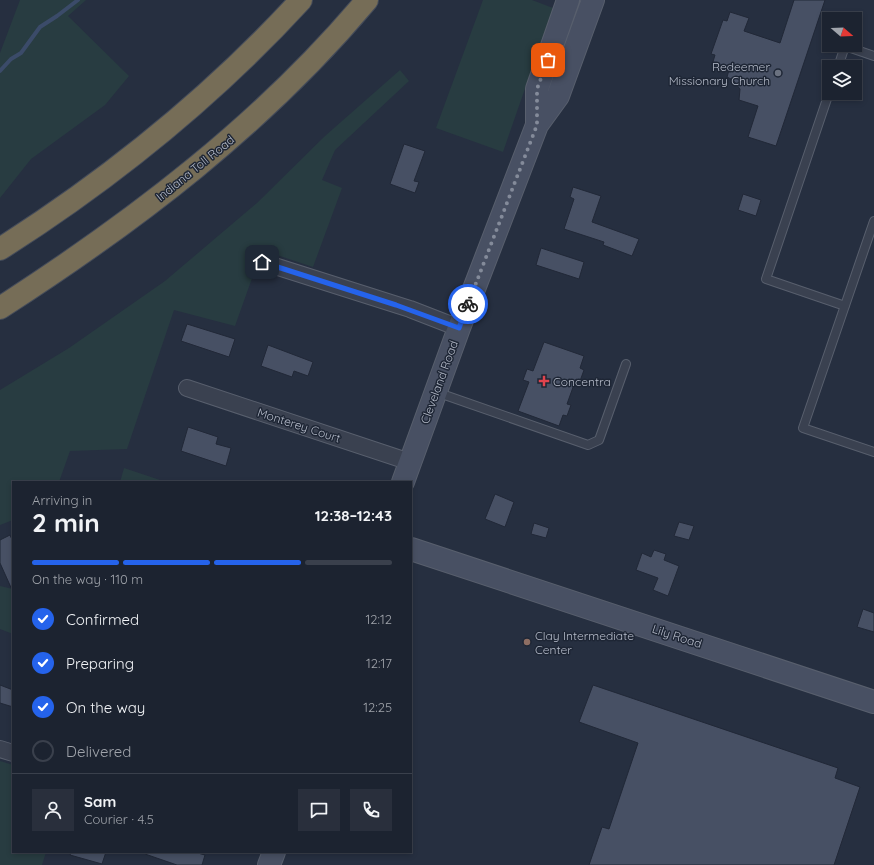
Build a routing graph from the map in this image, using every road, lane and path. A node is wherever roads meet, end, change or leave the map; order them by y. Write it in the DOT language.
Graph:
graph roads {
  1 [pos="301,0"];
  2 [pos="367,0"];
  3 [pos="568,0"];
  4 [pos="592,0"];
  5 [pos="874,56"];
  6 [pos="840,60"];
  7 [pos="827,100"];
  8 [pos="537,125"];
  9 [pos="874,221"];
  10 [pos="0,248"];
  11 [pos="262,262"];
  12 [pos="845,306"];
  13 [pos="0,308"];
  14 [pos="459,328"];
  15 [pos="626,364"];
  16 [pos="187,388"];
  17 [pos="436,392"];
  18 [pos="874,452"];
  19 [pos="407,472"];
  20 [pos="412,548"];
  21 [pos="874,702"];
  22 [pos="0,749"];
  23 [pos="12,753"];
  24 [pos="274,853"];
  25 [pos="269,865"];
  1 -- 10 [label="highway"];
  2 -- 13 [label="highway, Indiana Toll Road"];
  3 -- 8 [label="main road, Cleveland Road"];
  4 -- 8 [label="main road, Cleveland Road"];
  5 -- 6 [label="lane"];
  7 -- 12 [label="lane"];
  8 -- 14 [label="main road, Cleveland Road"];
  9 -- 12 [label="lane"];
  11 -- 14 [label="street"];
  12 -- 18 [label="lane"];
  14 -- 17 [label="main road, Cleveland Road"];
  15 -- 17 [label="lane"];
  16 -- 19 [label="street, Monterey Court"];
  17 -- 19 [label="main road, Cleveland Road"];
  20 -- 21 [label="main road, Lily Road"];
  22 -- 23 [label="street"];
  24 -- 25 [label="main road"];
}
